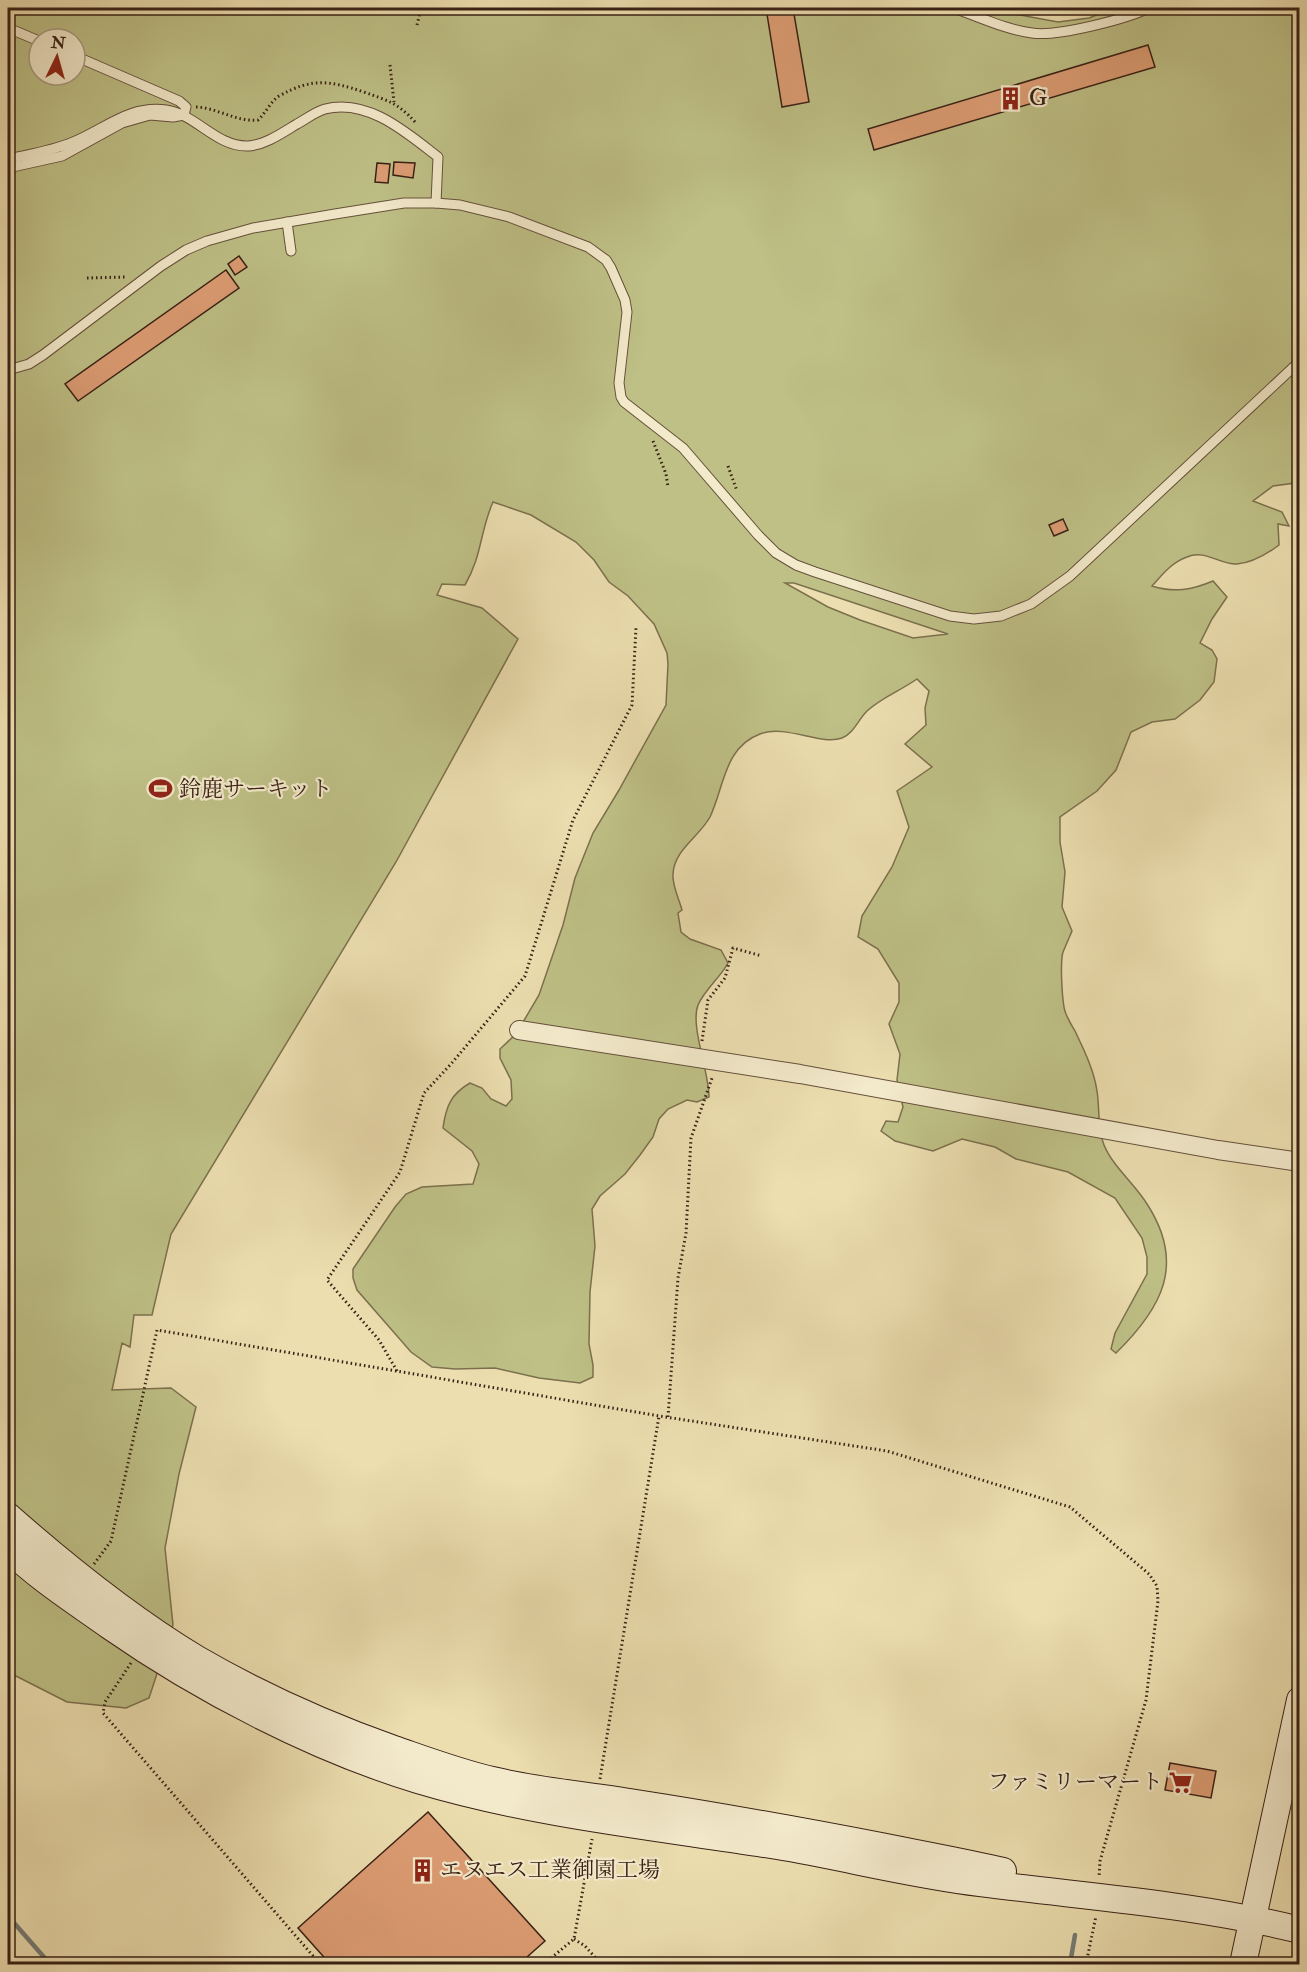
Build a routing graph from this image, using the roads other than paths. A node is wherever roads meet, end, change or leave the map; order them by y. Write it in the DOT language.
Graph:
graph roads {
  1 [pos="953,8"];
  2 [pos="1149,8"];
  3 [pos="8,27"];
  4 [pos="27,36"];
  5 [pos="87,61"];
  6 [pos="184,115"];
  7 [pos="8,159"];
  8 [pos="8,168"];
  9 [pos="436,203"];
  10 [pos="287,222"];
  11 [pos="291,251"];
  12 [pos="1299,361"];
  13 [pos="8,368"];
  14 [pos="519,1030"];
  15 [pos="1299,1162"];
  16 [pos="8,1516"];
  17 [pos="41,1545"];
  18 [pos="12,1562"];
  19 [pos="1299,1701"];
  20 [pos="596,1808"];
  21 [pos="1253,1919"];
  22 [pos="1299,1930"];
  23 [pos="1243,1965"];
  1 -- 2 [label="lane"];
  3 -- 4 [label="lane"];
  5 -- 6 [label="lane"];
  6 -- 7 [label="lane"];
  6 -- 8 [label="lane"];
  6 -- 9 [label="lane"];
  9 -- 10 [label="lane"];
  9 -- 12 [label="lane"];
  10 -- 11 [label="lane"];
  10 -- 13 [label="lane"];
  14 -- 15 [label="street"];
  16 -- 17 [label="street"];
  17 -- 18 [label="street"];
  17 -- 20 [label="street"];
  18 -- 20 [label="street"];
  19 -- 21 [label="street"];
  20 -- 21 [label="street"];
  21 -- 22 [label="street"];
  21 -- 23 [label="street"];
}
